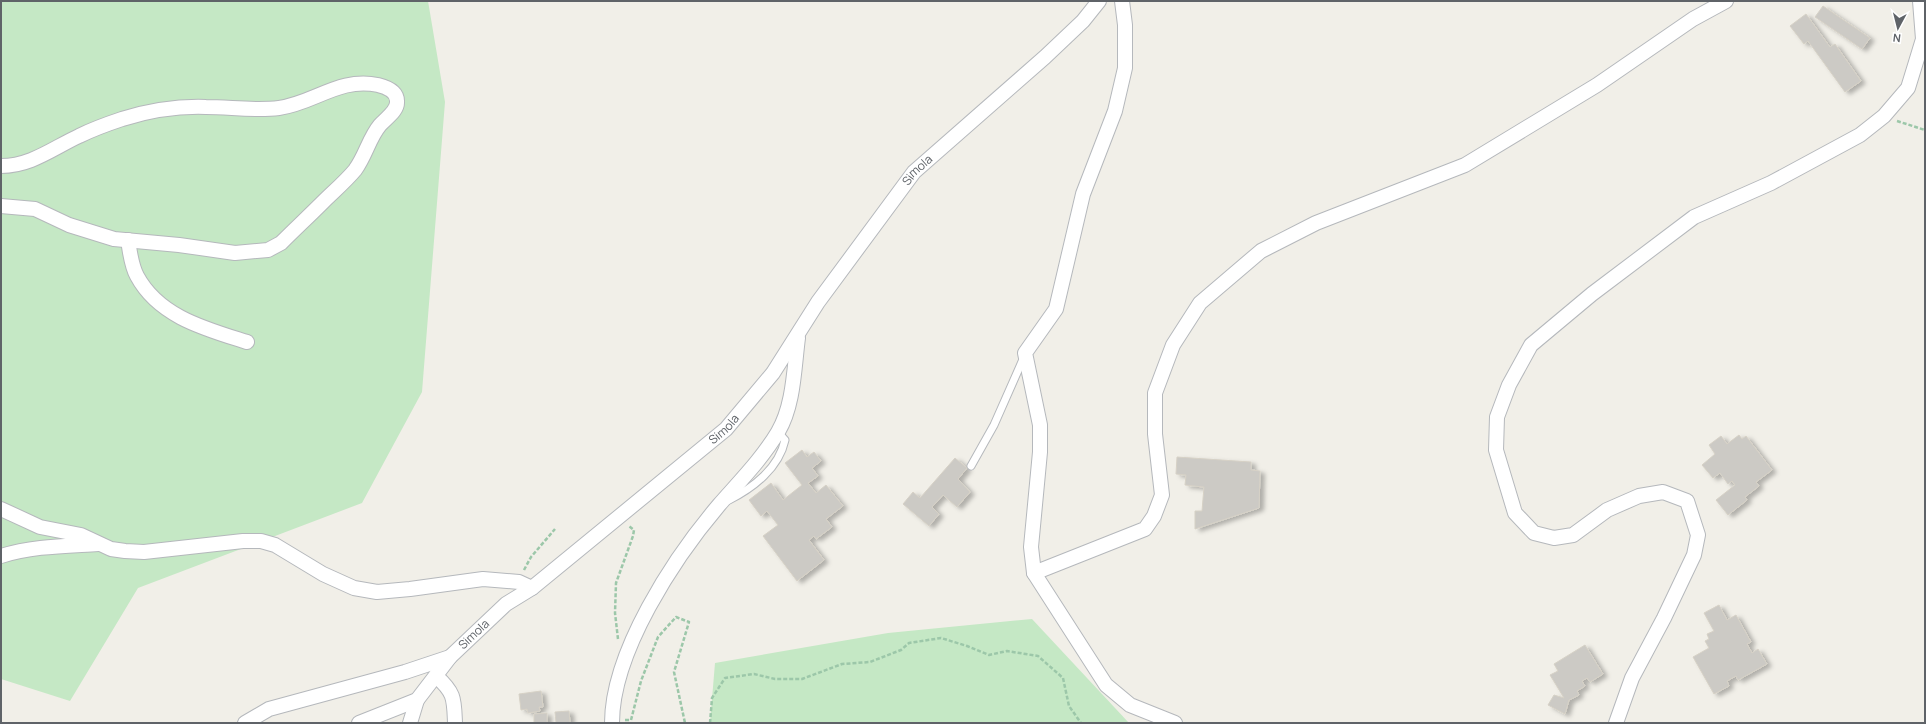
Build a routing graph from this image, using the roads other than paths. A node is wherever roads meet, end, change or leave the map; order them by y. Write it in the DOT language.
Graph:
graph roads {
  1 [pos="1099,1"];
  2 [pos="1122,1"];
  3 [pos="1726,1"];
  4 [pos="1920,1"];
  5 [pos="1,166"];
  6 [pos="1,206"];
  7 [pos="128,240"];
  8 [pos="798,333"];
  9 [pos="247,342"];
  10 [pos="1026,353"];
  11 [pos="971,466"];
  12 [pos="1,510"];
  13 [pos="98,544"];
  14 [pos="1,556"];
  15 [pos="1034,573"];
  16 [pos="532,588"];
  17 [pos="450,656"];
  18 [pos="436,676"];
  19 [pos="417,700"];
  20 [pos="612,722"];
  21 [pos="246,723"];
  22 [pos="359,723"];
  23 [pos="410,723"];
  24 [pos="455,723"];
  25 [pos="1174,723"];
  26 [pos="1616,723"];
  1 -- 8 [label="street, Simola"];
  2 -- 10 [label="street"];
  3 -- 15 [label="street"];
  4 -- 26 [label="street"];
  5 -- 7 [label="street"];
  6 -- 7 [label="street"];
  7 -- 9 [label="street"];
  8 -- 16 [label="street, Simola"];
  8 -- 20 [label="street"];
  10 -- 11 [label="lane"];
  10 -- 15 [label="street"];
  12 -- 13 [label="street"];
  13 -- 14 [label="street"];
  13 -- 16 [label="street"];
  15 -- 25 [label="street"];
  16 -- 17 [label="street, Simola"];
  17 -- 18 [label="street"];
  17 -- 21 [label="street, Simola"];
  18 -- 19 [label="street"];
  18 -- 24 [label="street"];
  19 -- 22 [label="street"];
  19 -- 23 [label="street"];
}
